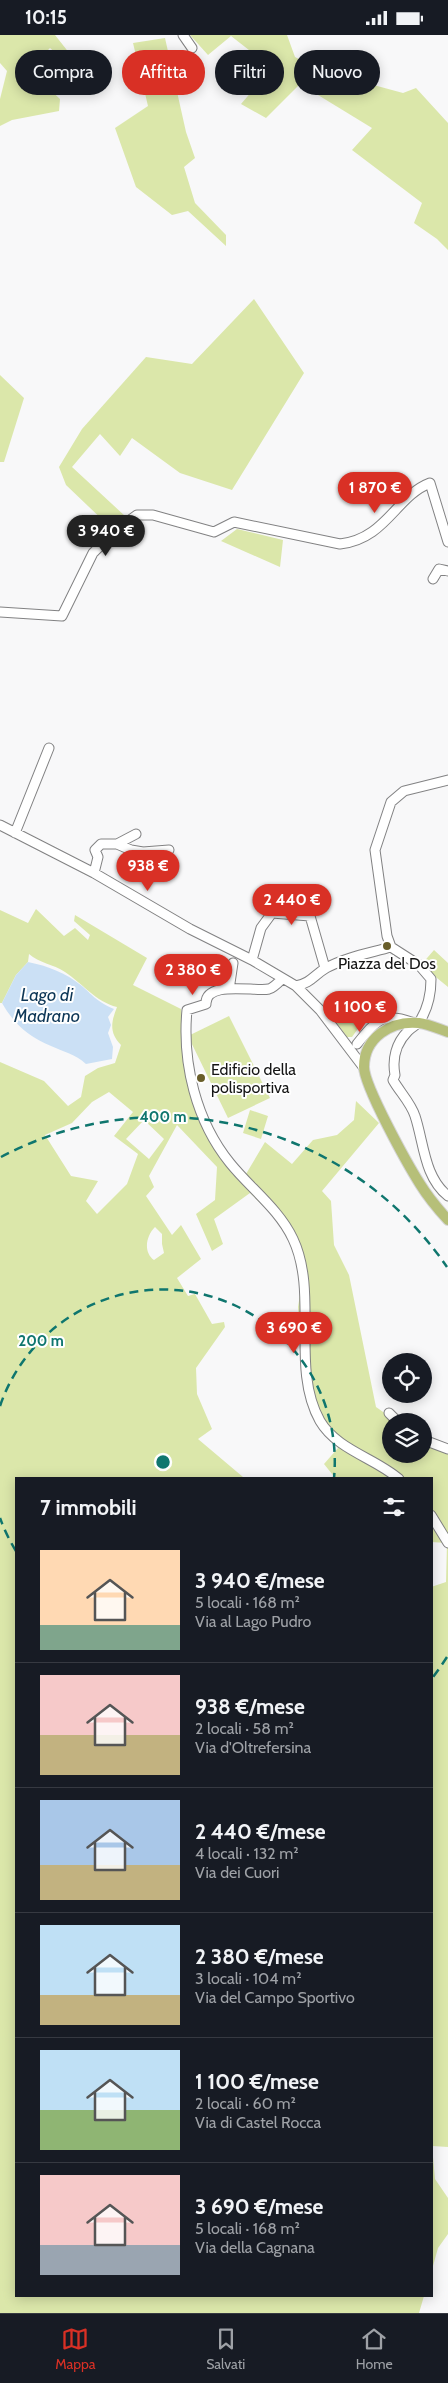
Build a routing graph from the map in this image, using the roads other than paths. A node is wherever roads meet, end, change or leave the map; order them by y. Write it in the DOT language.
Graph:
graph roads {
  1 [pos="183,35"];
  2 [pos="192,48"];
  3 [pos="448,542"];
  4 [pos="448,571"];
  5 [pos="433,579"];
  6 [pos="0,612"];
  7 [pos="48,748"];
  8 [pos="448,779"];
  9 [pos="0,825"];
  10 [pos="15,833"];
  11 [pos="136,834"];
  12 [pos="117,844"];
  13 [pos="170,850"];
  14 [pos="94,873"];
  15 [pos="387,936"];
  16 [pos="376,938"];
  17 [pos="391,947"];
  18 [pos="235,957"];
  19 [pos="252,960"];
  20 [pos="325,968"];
  21 [pos="282,979"];
  22 [pos="296,986"];
  23 [pos="224,989"];
  24 [pos="416,1023"];
  25 [pos="448,1031"];
  26 [pos="344,1043"];
  27 [pos="356,1045"];
  28 [pos="368,1050"];
  29 [pos="364,1067"];
  30 [pos="448,1197"];
  31 [pos="448,1220"];
  32 [pos="432,1442"];
  33 [pos="448,1449"];
  34 [pos="397,1477"];
  35 [pos="433,1518"];
  36 [pos="448,1543"];
  1 -- 2 [label="street"];
  3 -- 6 [label="street"];
  4 -- 5 [label="street"];
  7 -- 10 [label="street"];
  8 -- 15 [label="street"];
  9 -- 10 [label="street"];
  10 -- 14 [label="street"];
  11 -- 12 [label="street"];
  12 -- 13 [label="street"];
  12 -- 14 [label="street"];
  14 -- 18 [label="street"];
  15 -- 16 [label="street"];
  15 -- 17 [label="street"];
  17 -- 20 [label="street"];
  17 -- 24 [label="street"];
  18 -- 19 [label="street"];
  18 -- 23 [label="street"];
  19 -- 20 [label="street"];
  19 -- 21 [label="street"];
  20 -- 22 [label="street"];
  21 -- 22 [label="street"];
  21 -- 23 [label="street"];
  22 -- 26 [label="street"];
  23 -- 34 [label="street"];
  24 -- 25 [label="main road"];
  24 -- 27 [label="street"];
  24 -- 28 [label="main road"];
  24 -- 30 [label="street"];
  26 -- 27 [label="street"];
  26 -- 29 [label="street"];
  27 -- 28 [label="street"];
  28 -- 29 [label="main road"];
  29 -- 31 [label="main road"];
  32 -- 33 [label="street"];
  35 -- 36 [label="street"];
}
